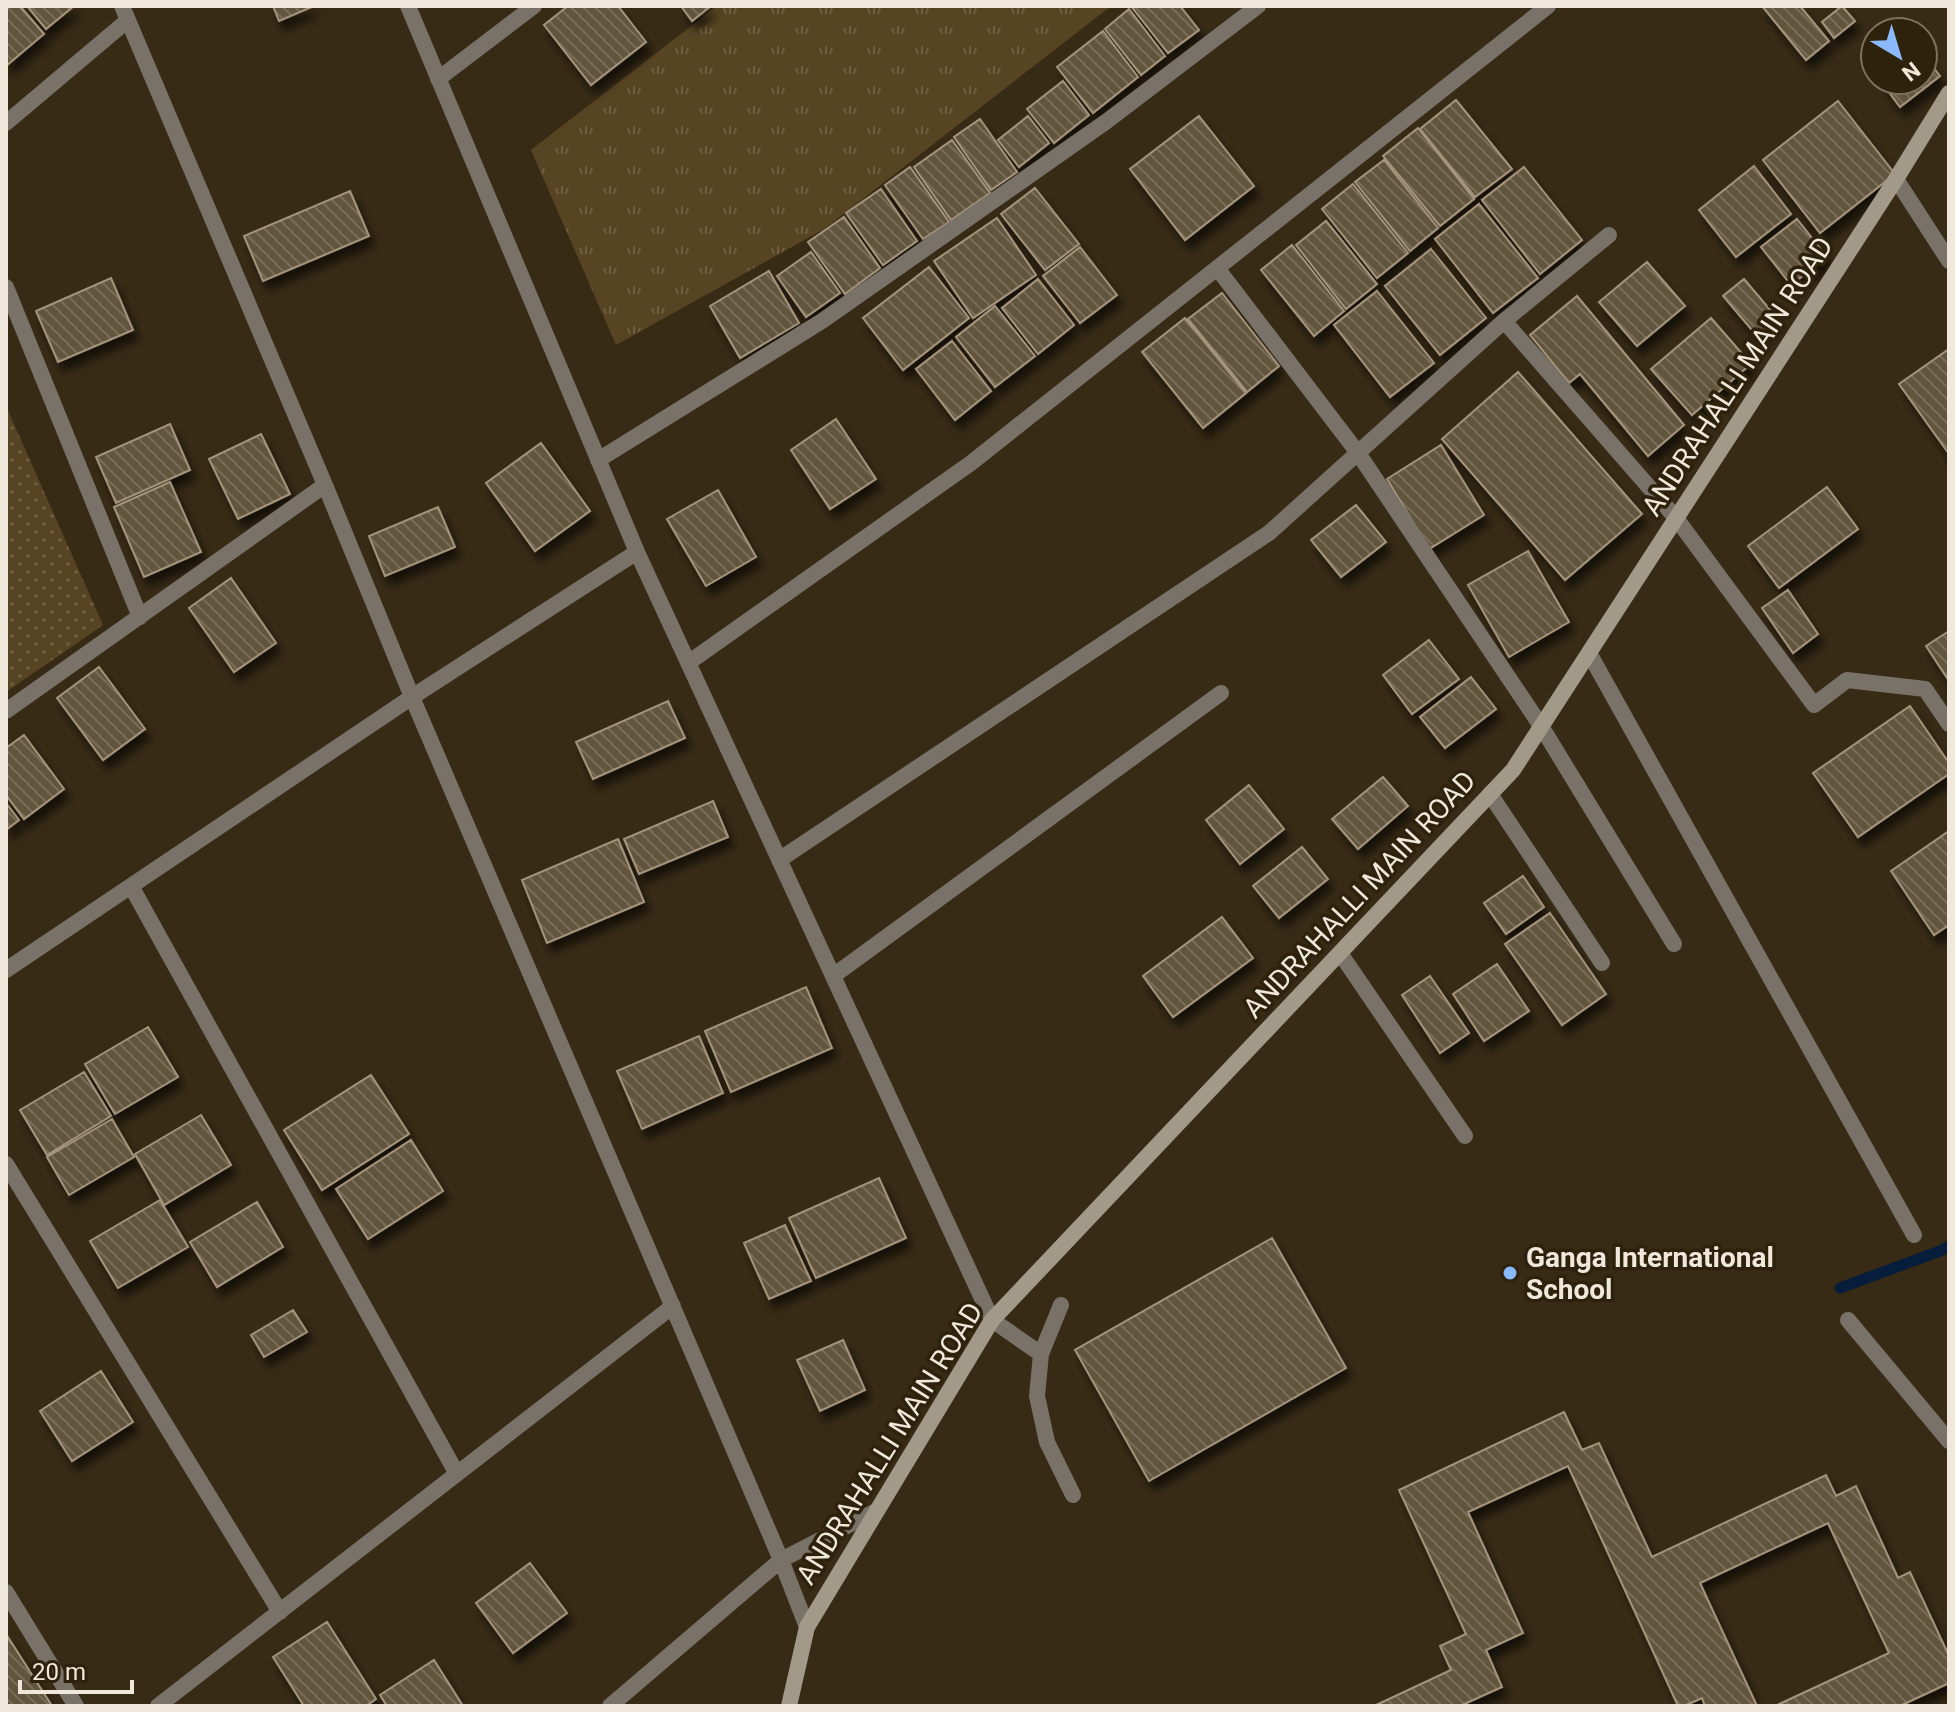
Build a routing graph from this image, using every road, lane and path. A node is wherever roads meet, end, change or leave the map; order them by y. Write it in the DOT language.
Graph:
graph roads {
  1 [pos="408,6"];
  2 [pos="534,6"];
  3 [pos="1258,6"];
  4 [pos="1548,6"];
  5 [pos="125,13"];
  6 [pos="438,79"];
  7 [pos="1949,93"];
  8 [pos="6,123"];
  9 [pos="1896,179"];
  10 [pos="1609,235"];
  11 [pos="1949,261"];
  12 [pos="1217,268"];
  13 [pos="6,287"];
  14 [pos="1504,321"];
  15 [pos="1358,453"];
  16 [pos="598,460"];
  17 [pos="325,485"];
  18 [pos="1676,518"];
  19 [pos="637,552"];
  20 [pos="140,617"];
  21 [pos="1589,653"];
  22 [pos="688,663"];
  23 [pos="1221,693"];
  24 [pos="412,697"];
  25 [pos="6,711"];
  26 [pos="1949,724"];
  27 [pos="1541,726"];
  28 [pos="1490,794"];
  29 [pos="779,860"];
  30 [pos="131,886"];
  31 [pos="1674,944"];
  32 [pos="1340,953"];
  33 [pos="1602,963"];
  34 [pos="6,970"];
  35 [pos="833,976"];
  36 [pos="1465,1136"];
  37 [pos="6,1164"];
  38 [pos="1914,1235"];
  39 [pos="1061,1305"];
  40 [pos="673,1306"];
  41 [pos="992,1320"];
  42 [pos="1848,1320"];
  43 [pos="1041,1354"];
  44 [pos="1949,1441"];
  45 [pos="457,1474"];
  46 [pos="1073,1495"];
  47 [pos="876,1511"];
  48 [pos="781,1560"];
  49 [pos="6,1592"];
  50 [pos="280,1612"];
  51 [pos="807,1627"];
  52 [pos="76,1706"];
  53 [pos="158,1706"];
  54 [pos="610,1706"];
  55 [pos="789,1706"];
  1 -- 6 [label="street"];
  2 -- 6 [label="street"];
  3 -- 16 [label="street"];
  4 -- 12 [label="street"];
  5 -- 8 [label="street"];
  5 -- 17 [label="street"];
  6 -- 16 [label="street"];
  7 -- 9 [label="main road, ANDRAHALLI MAIN ROAD"];
  9 -- 11 [label="street"];
  9 -- 18 [label="main road, ANDRAHALLI MAIN ROAD"];
  10 -- 14 [label="street"];
  12 -- 15 [label="street"];
  12 -- 22 [label="street"];
  13 -- 20 [label="street"];
  14 -- 15 [label="street"];
  14 -- 18 [label="street"];
  15 -- 27 [label="street"];
  15 -- 29 [label="street"];
  16 -- 19 [label="street"];
  17 -- 20 [label="street"];
  17 -- 24 [label="street"];
  18 -- 21 [label="main road, ANDRAHALLI MAIN ROAD"];
  18 -- 26 [label="street"];
  19 -- 22 [label="street"];
  19 -- 24 [label="street"];
  20 -- 25 [label="street"];
  21 -- 27 [label="main road, ANDRAHALLI MAIN ROAD"];
  21 -- 38 [label="street"];
  22 -- 29 [label="street"];
  23 -- 35 [label="street"];
  24 -- 30 [label="street"];
  24 -- 40 [label="street"];
  27 -- 28 [label="main road, ANDRAHALLI MAIN ROAD"];
  27 -- 31 [label="street"];
  28 -- 32 [label="main road, ANDRAHALLI MAIN ROAD"];
  28 -- 33 [label="street"];
  29 -- 35 [label="street"];
  30 -- 34 [label="street"];
  30 -- 45 [label="street"];
  32 -- 36 [label="street"];
  32 -- 41 [label="main road, ANDRAHALLI MAIN ROAD"];
  35 -- 41 [label="street"];
  37 -- 50 [label="street"];
  39 -- 43 [label="street"];
  40 -- 45 [label="street"];
  40 -- 48 [label="street"];
  41 -- 43 [label="street"];
  41 -- 47 [label="main road, ANDRAHALLI MAIN ROAD"];
  42 -- 44 [label="street"];
  43 -- 46 [label="street"];
  45 -- 50 [label="street"];
  47 -- 48 [label="street"];
  47 -- 51 [label="main road, ANDRAHALLI MAIN ROAD"];
  48 -- 51 [label="street"];
  48 -- 54 [label="street"];
  49 -- 52 [label="street"];
  50 -- 53 [label="street"];
  51 -- 55 [label="main road, ANDRAHALLI MAIN ROAD"];
}
